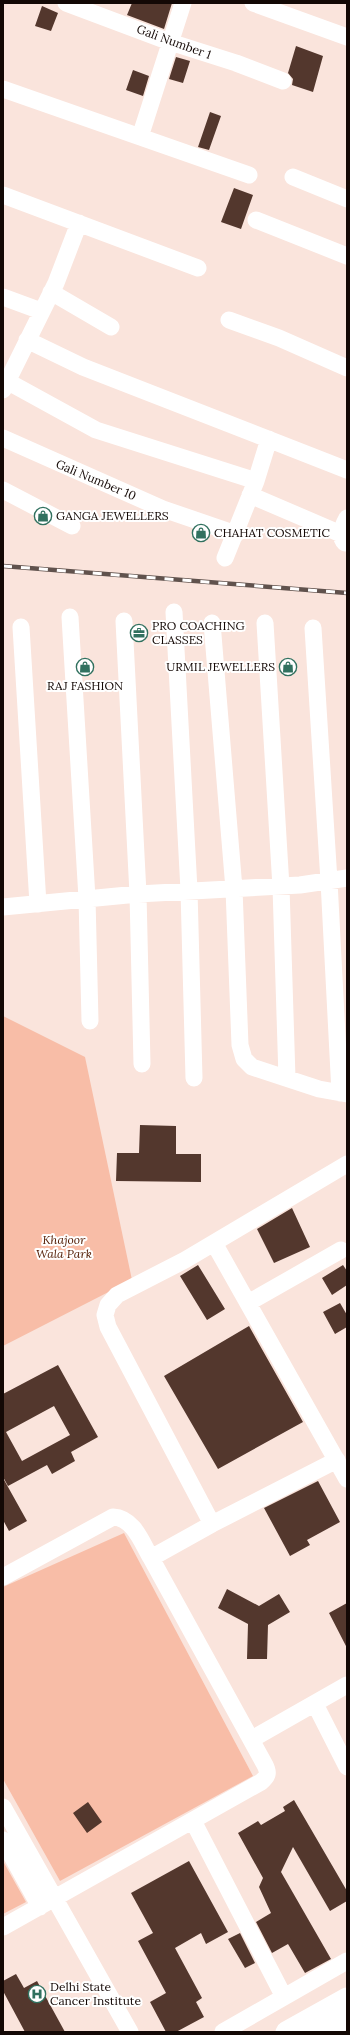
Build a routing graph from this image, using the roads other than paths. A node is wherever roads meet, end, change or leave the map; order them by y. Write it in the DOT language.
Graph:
graph roads {
  1 [pos="66,3"];
  2 [pos="183,3"];
  3 [pos="253,3"];
  4 [pos="278,8"];
  5 [pos="347,37"];
  6 [pos="170,42"];
  7 [pos="283,81"];
  8 [pos="3,89"];
  9 [pos="140,138"];
  10 [pos="249,175"];
  11 [pos="293,177"];
  12 [pos="3,195"];
  13 [pos="347,199"];
  14 [pos="256,220"];
  15 [pos="79,223"];
  16 [pos="347,256"];
  17 [pos="198,268"];
  18 [pos="51,292"];
  19 [pos="3,297"];
  20 [pos="42,312"];
  21 [pos="229,320"];
  22 [pos="111,327"];
  23 [pos="27,340"];
  24 [pos="347,368"];
  25 [pos="5,383"];
  26 [pos="3,438"];
  27 [pos="270,440"];
  28 [pos="347,470"];
  29 [pos="253,488"];
  30 [pos="3,490"];
  31 [pos="347,518"];
  32 [pos="72,526"];
  33 [pos="236,534"];
  34 [pos="344,539"];
  35 [pos="225,558"];
  36 [pos="174,612"];
  37 [pos="70,617"];
  38 [pos="124,621"];
  39 [pos="212,623"];
  40 [pos="265,623"];
  41 [pos="21,627"];
  42 [pos="313,628"];
  43 [pos="347,878"];
  44 [pos="330,881"];
  45 [pos="281,887"];
  46 [pos="234,889"];
  47 [pos="189,890"];
  48 [pos="138,894"];
  49 [pos="87,898"];
  50 [pos="38,904"];
  51 [pos="3,907"];
  52 [pos="90,1021"];
  53 [pos="142,1064"];
  54 [pos="194,1078"];
  55 [pos="287,1078"];
  56 [pos="343,1094"];
  57 [pos="347,1164"];
  58 [pos="214,1243"];
  59 [pos="341,1250"];
  60 [pos="248,1303"];
  61 [pos="337,1460"];
  62 [pos="347,1479"];
  63 [pos="212,1524"];
  64 [pos="151,1558"];
  65 [pos="3,1577"];
  66 [pos="347,1685"];
  67 [pos="315,1704"];
  68 [pos="252,1739"];
  69 [pos="347,1767"];
  70 [pos="3,1807"];
  71 [pos="193,1821"];
  72 [pos="3,1840"];
  73 [pos="47,1902"];
  74 [pos="3,1927"];
  75 [pos="347,1961"];
  76 [pos="284,1997"];
  77 [pos="347,1998"];
  78 [pos="343,2024"];
  79 [pos="130,2032"];
  80 [pos="223,2032"];
  81 [pos="286,2032"];
  82 [pos="319,2032"];
  1 -- 6 [label="street, Gali Number 1"];
  2 -- 6 [label="street"];
  3 -- 4 [label="street"];
  4 -- 5 [label="street"];
  6 -- 7 [label="street, Gali Number 1"];
  6 -- 9 [label="street"];
  8 -- 9 [label="street"];
  9 -- 10 [label="street"];
  11 -- 13 [label="street"];
  12 -- 15 [label="street"];
  14 -- 16 [label="street"];
  15 -- 17 [label="street"];
  15 -- 18 [label="street"];
  18 -- 20 [label="street"];
  18 -- 22 [label="street"];
  19 -- 20 [label="street"];
  20 -- 23 [label="street"];
  21 -- 24 [label="street"];
  23 -- 25 [label="street"];
  23 -- 27 [label="street"];
  25 -- 29 [label="street"];
  26 -- 33 [label="street, Gali Number 10"];
  27 -- 28 [label="street"];
  27 -- 29 [label="street"];
  29 -- 33 [label="street"];
  29 -- 34 [label="street"];
  30 -- 32 [label="street"];
  31 -- 34 [label="street"];
  33 -- 35 [label="street"];
  36 -- 47 [label="street"];
  37 -- 49 [label="street"];
  38 -- 48 [label="street"];
  39 -- 46 [label="street"];
  40 -- 45 [label="street"];
  41 -- 50 [label="street"];
  42 -- 44 [label="street"];
  43 -- 44 [label="street"];
  44 -- 45 [label="street"];
  44 -- 56 [label="street"];
  45 -- 46 [label="street"];
  45 -- 55 [label="street"];
  46 -- 47 [label="street"];
  46 -- 55 [label="street"];
  47 -- 48 [label="street"];
  47 -- 54 [label="street"];
  48 -- 49 [label="street"];
  48 -- 53 [label="street"];
  49 -- 50 [label="street"];
  49 -- 52 [label="street"];
  50 -- 51 [label="street"];
  55 -- 56 [label="street"];
  57 -- 58 [label="street"];
  58 -- 60 [label="street"];
  58 -- 63 [label="street"];
  59 -- 60 [label="street"];
  60 -- 61 [label="street"];
  61 -- 62 [label="street"];
  61 -- 63 [label="street"];
  63 -- 64 [label="street"];
  64 -- 65 [label="street"];
  64 -- 68 [label="street"];
  66 -- 67 [label="street"];
  67 -- 68 [label="street"];
  67 -- 69 [label="street"];
  68 -- 71 [label="street"];
  70 -- 73 [label="street"];
  71 -- 73 [label="street"];
  71 -- 76 [label="street"];
  72 -- 73 [label="street"];
  73 -- 74 [label="street"];
  73 -- 79 [label="street"];
  75 -- 76 [label="street"];
  76 -- 80 [label="street"];
  77 -- 81 [label="main road"];
  78 -- 82 [label="main road"];
}
